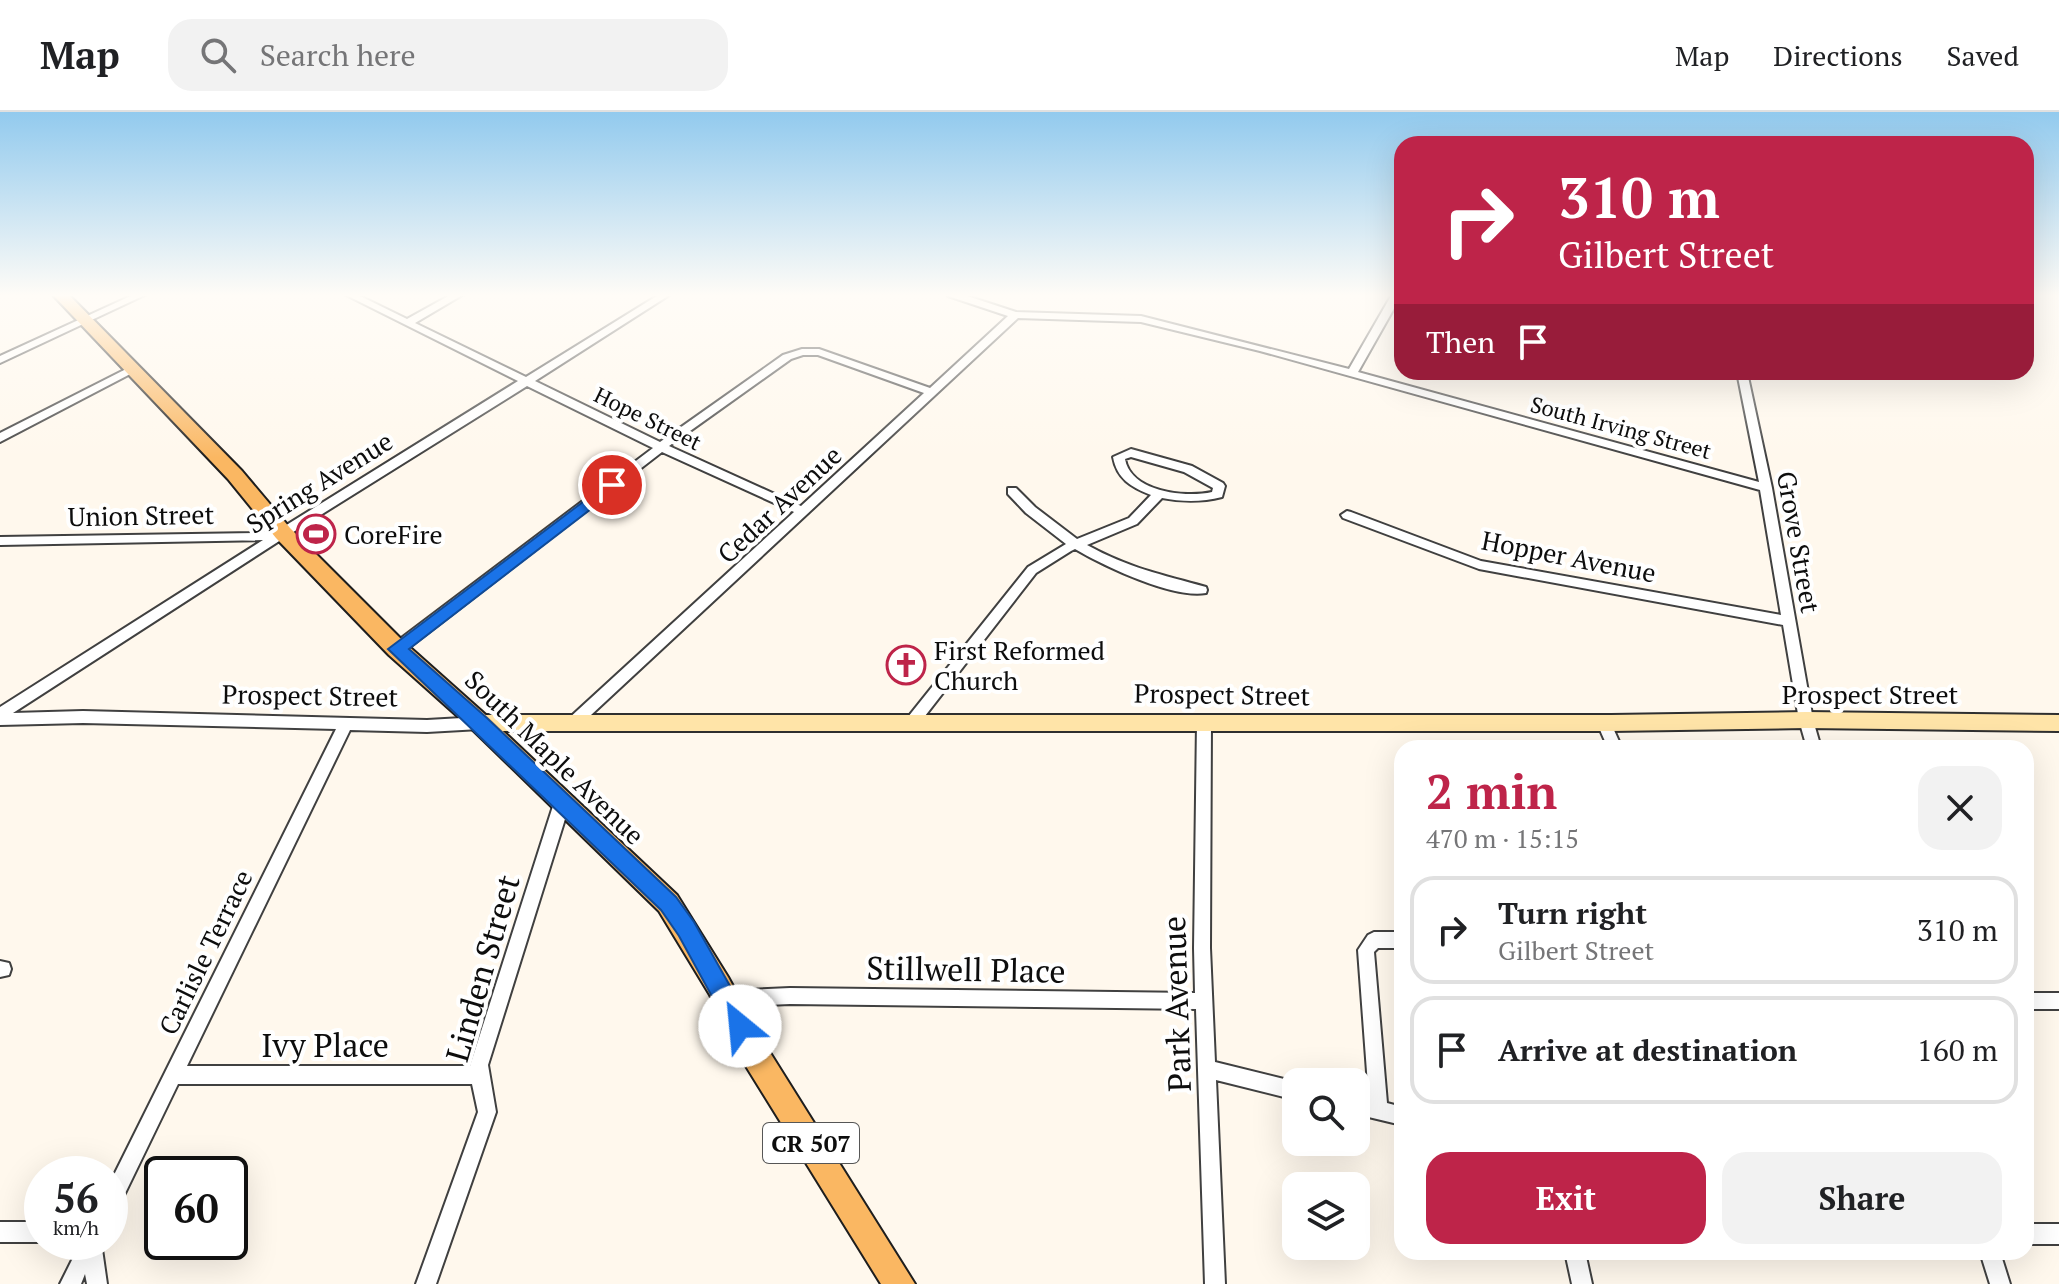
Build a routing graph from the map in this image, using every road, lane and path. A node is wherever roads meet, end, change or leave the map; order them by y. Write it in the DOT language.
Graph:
graph roads {
  1 [pos="23,349"];
  2 [pos="113,349"];
  3 [pos="459,349"];
  4 [pos="580,349"];
  5 [pos="978,349"];
  6 [pos="1257,349"];
  7 [pos="1366,349"];
  8 [pos="0,360"];
  9 [pos="132,369"];
  10 [pos="1352,373"];
  11 [pos="1744,380"];
  12 [pos="527,382"];
  13 [pos="931,392"];
  14 [pos="0,438"];
  15 [pos="661,447"];
  16 [pos="1766,488"];
  17 [pos="1012,491"];
  18 [pos="1158,495"];
  19 [pos="803,512"];
  20 [pos="1347,515"];
  21 [pos="283,533"];
  22 [pos="0,541"];
  23 [pos="1074,545"];
  24 [pos="1201,590"];
  25 [pos="1789,621"];
  26 [pos="397,649"];
  27 [pos="0,717"];
  28 [pos="1806,720"];
  29 [pos="913,721"];
  30 [pos="1204,722"];
  31 [pos="480,723"];
  32 [pos="1604,723"];
  33 [pos="2059,723"];
  34 [pos="346,724"];
  35 [pos="572,724"];
  36 [pos="1611,740"];
  37 [pos="1812,740"];
  38 [pos="562,803"];
  39 [pos="1394,940"];
  40 [pos="726,999"];
  41 [pos="1204,1001"];
  42 [pos="2034,1001"];
  43 [pos="2059,1001"];
  44 [pos="1207,1069"];
  45 [pos="173,1075"];
  46 [pos="478,1075"];
  47 [pos="1282,1088"];
  48 [pos="1370,1109"];
  49 [pos="1379,1111"];
  50 [pos="1394,1114"];
  51 [pos="128,1166"];
  52 [pos="0,1232"];
  53 [pos="24,1232"];
  54 [pos="2034,1234"];
  55 [pos="2059,1234"];
  56 [pos="82,1260"];
  57 [pos="93,1260"];
  58 [pos="1577,1260"];
  59 [pos="1992,1260"];
  60 [pos="70,1284"];
  61 [pos="97,1284"];
  62 [pos="426,1284"];
  63 [pos="899,1284"];
  64 [pos="1215,1284"];
  65 [pos="1582,1284"];
  66 [pos="2000,1284"];
  1 -- 8 [label="street"];
  2 -- 9 [label="main road, South Maple Avenue / CR 507"];
  3 -- 12 [label="street, Hope Street"];
  4 -- 12 [label="street, Spring Avenue"];
  5 -- 13 [label="street, Cedar Avenue"];
  6 -- 10 [label="street, South Irving Street"];
  7 -- 10 [label="street"];
  9 -- 14 [label="street"];
  9 -- 21 [label="main road, South Maple Avenue / CR 507"];
  10 -- 16 [label="street, South Irving Street"];
  11 -- 16 [label="street, Grove Street"];
  12 -- 15 [label="street, Hope Street"];
  12 -- 21 [label="street, Spring Avenue"];
  13 -- 15 [label="street"];
  13 -- 19 [label="street, Cedar Avenue"];
  15 -- 19 [label="street, Hope Street"];
  15 -- 26 [label="street"];
  16 -- 25 [label="street, Grove Street"];
  17 -- 23 [label="street"];
  18 -- 18 [label="street"];
  18 -- 23 [label="street"];
  19 -- 35 [label="street, Cedar Avenue"];
  20 -- 25 [label="street, Hopper Avenue"];
  21 -- 22 [label="street, Union Street"];
  21 -- 26 [label="main road, South Maple Avenue / CR 507"];
  21 -- 27 [label="street, Spring Avenue"];
  23 -- 24 [label="street"];
  23 -- 29 [label="street"];
  25 -- 28 [label="street, Grove Street"];
  26 -- 31 [label="main road, South Maple Avenue / CR 507"];
  27 -- 34 [label="street, Prospect Street"];
  28 -- 32 [label="main road, Prospect Street"];
  28 -- 33 [label="main road, Prospect Street"];
  28 -- 37 [label="street, Grove Street"];
  29 -- 30 [label="main road, Prospect Street"];
  29 -- 35 [label="main road, Prospect Street"];
  30 -- 32 [label="main road, Prospect Street"];
  30 -- 41 [label="street, Park Avenue"];
  31 -- 34 [label="street, Prospect Street"];
  31 -- 35 [label="main road, Prospect Street"];
  31 -- 38 [label="main road, South Maple Avenue / CR 507"];
  32 -- 36 [label="street"];
  34 -- 45 [label="street, Carlisle Terrace"];
  38 -- 40 [label="main road, South Maple Avenue / CR 507"];
  38 -- 46 [label="street, Linden Street"];
  39 -- 49 [label="street"];
  40 -- 41 [label="street, Stillwell Place"];
  40 -- 63 [label="main road, CR 507"];
  41 -- 44 [label="street, Park Avenue"];
  42 -- 43 [label="street"];
  44 -- 47 [label="street"];
  44 -- 64 [label="street, Park Avenue"];
  45 -- 46 [label="street, Ivy Place"];
  45 -- 51 [label="street, Carlisle Terrace"];
  46 -- 62 [label="street, Linden Street"];
  48 -- 49 [label="street"];
  49 -- 50 [label="street"];
  52 -- 53 [label="street"];
  54 -- 55 [label="street"];
  56 -- 60 [label="street"];
  57 -- 61 [label="street"];
  58 -- 65 [label="street"];
  59 -- 66 [label="street"];
}
